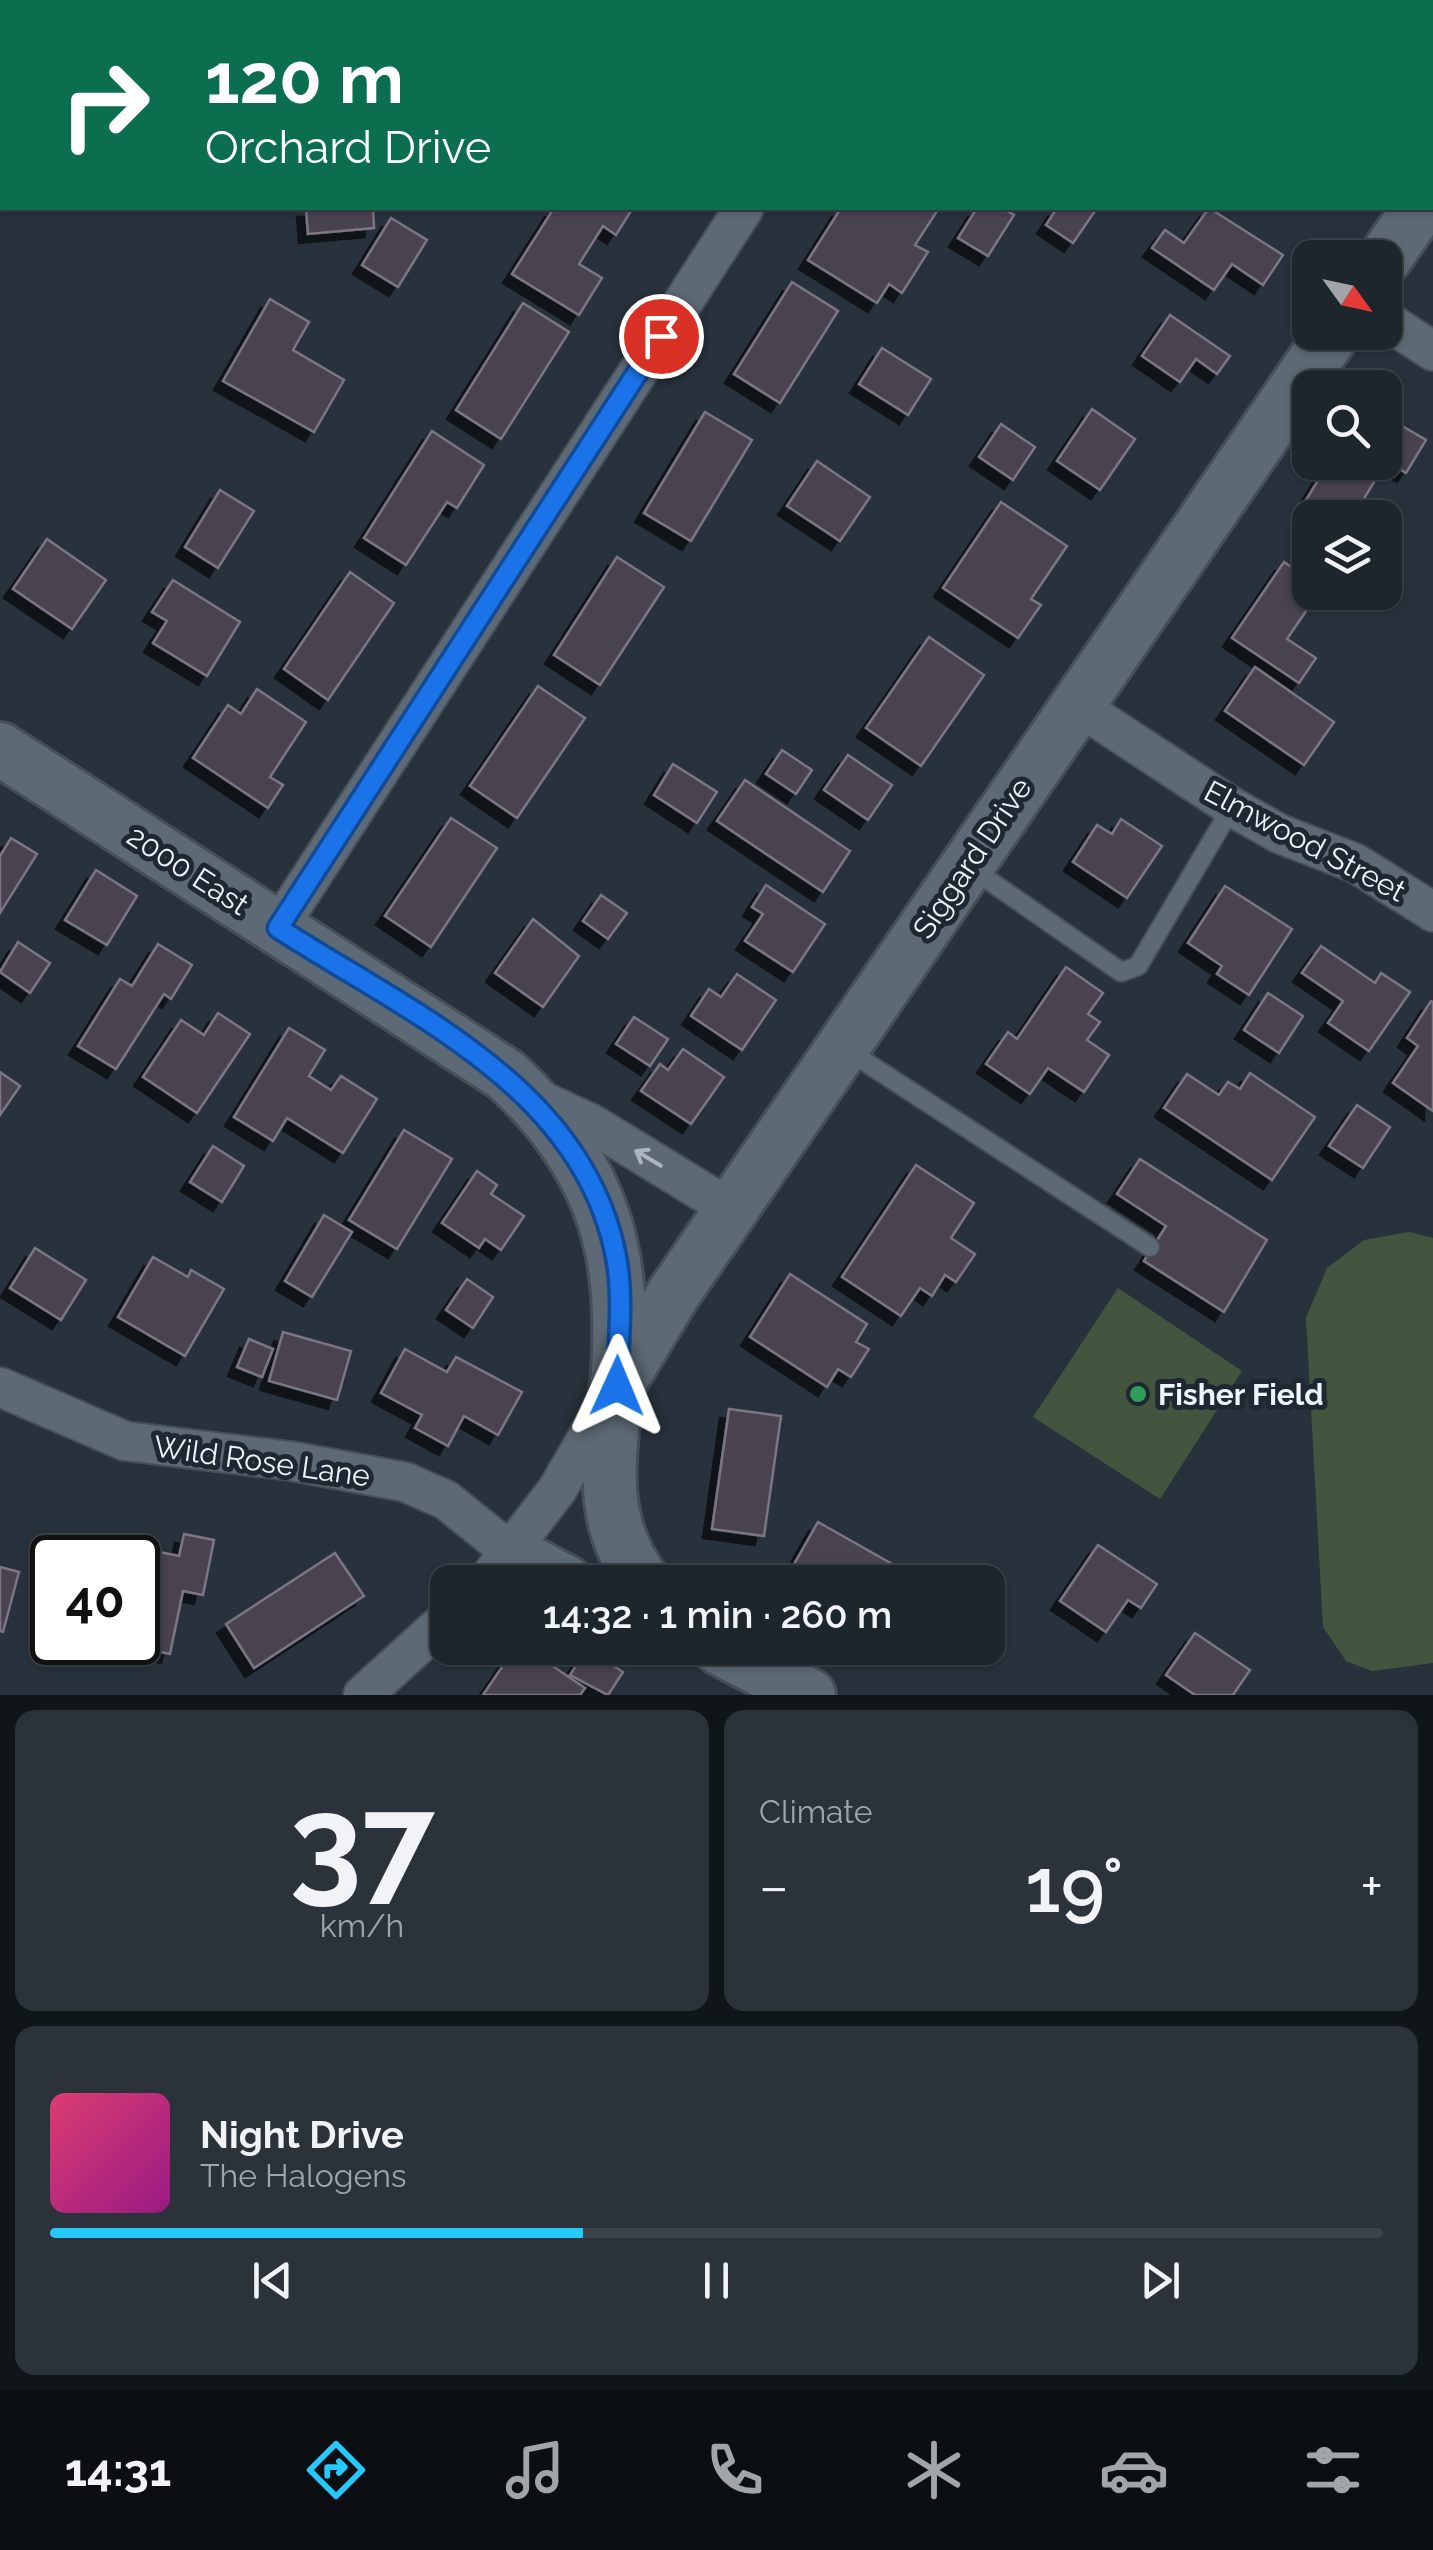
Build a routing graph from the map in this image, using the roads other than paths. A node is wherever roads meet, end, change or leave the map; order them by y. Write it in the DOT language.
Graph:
graph roads {
  1 [pos="743,210"];
  2 [pos="1419,210"];
  3 [pos="1398,240"];
  4 [pos="1402,331"];
  5 [pos="1322,350"];
  6 [pos="1433,350"];
  7 [pos="1077,705"];
  8 [pos="0,749"];
  9 [pos="1232,807"];
  10 [pos="967,866"];
  11 [pos="1433,912"];
  12 [pos="278,928"];
  13 [pos="842,1047"];
  14 [pos="525,1093"];
  15 [pos="732,1209"];
  16 [pos="1150,1247"];
  17 [pos="617,1386"];
  18 [pos="0,1388"];
  19 [pos="497,1565"];
  20 [pos="501,1565"];
  21 [pos="636,1565"];
  22 [pos="430,1634"];
  23 [pos="752,1665"];
  24 [pos="363,1695"];
  25 [pos="809,1695"];
  1 -- 12 [label="street"];
  2 -- 3 [label="street"];
  4 -- 6 [label="street"];
  5 -- 7 [label="street, Siggard Drive"];
  7 -- 9 [label="street, Elmwood Street"];
  7 -- 10 [label="street, Siggard Drive"];
  8 -- 12 [label="street, 2000 East"];
  9 -- 10 [label="lane"];
  9 -- 11 [label="street, Elmwood Street"];
  10 -- 13 [label="street, Siggard Drive"];
  12 -- 14 [label="street, 2000 East"];
  13 -- 15 [label="street, Siggard Drive"];
  13 -- 16 [label="lane"];
  15 -- 14 [label="street, 2000 East, one-way"];
  14 -- 17 [label="street, 2000 East"];
  15 -- 17 [label="street, Siggard Drive"];
  17 -- 20 [label="street"];
  17 -- 21 [label="street, 2000 East"];
  18 -- 19 [label="street, Wild Rose Lane"];
  22 -- 24 [label="street"];
  23 -- 25 [label="street"];
}
